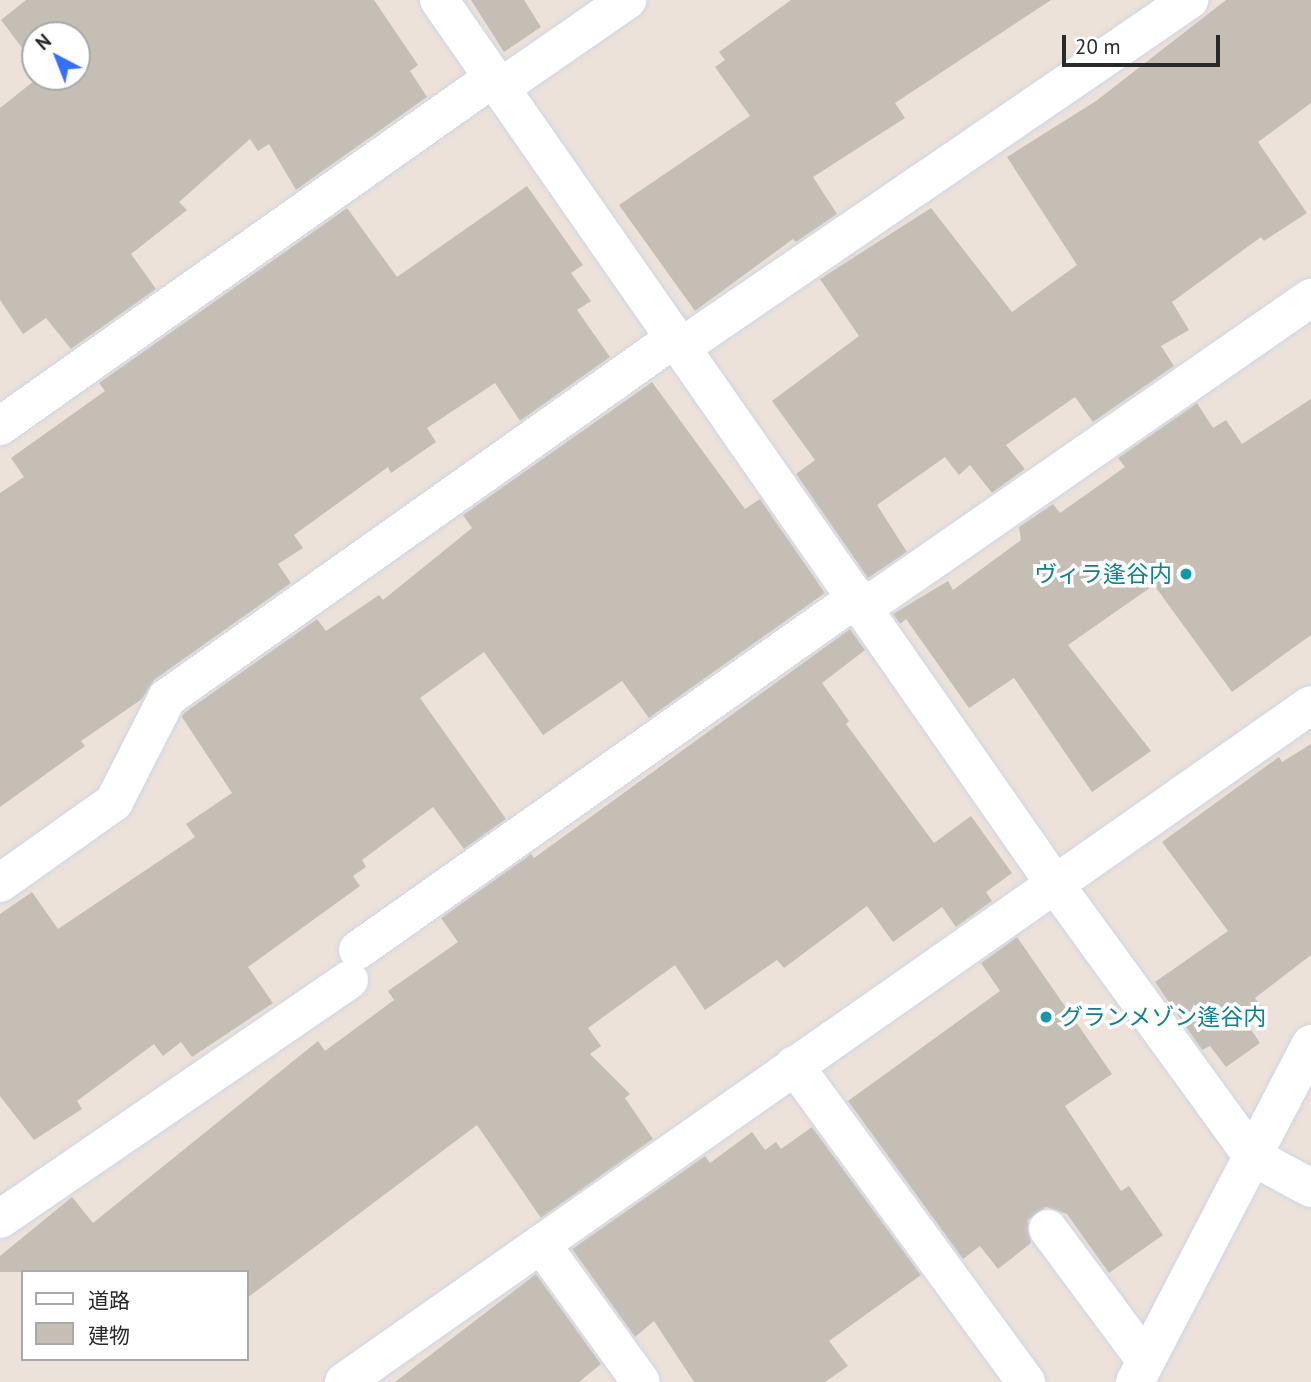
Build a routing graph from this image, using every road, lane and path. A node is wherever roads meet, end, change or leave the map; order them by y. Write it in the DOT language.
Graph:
graph roads {
  1 [pos="439,0"];
  2 [pos="627,0"];
  3 [pos="1189,0"];
  4 [pos="497,83"];
  5 [pos="1311,298"];
  6 [pos="678,343"];
  7 [pos="0,426"];
  8 [pos="861,602"];
  9 [pos="1311,705"];
  10 [pos="0,883"];
  11 [pos="1054,883"];
  12 [pos="1311,1044"];
  13 [pos="794,1065"];
  14 [pos="1252,1156"];
  15 [pos="1311,1188"];
  16 [pos="0,1219"];
  17 [pos="1048,1229"];
  18 [pos="541,1244"];
  19 [pos="1140,1371"];
  20 [pos="344,1382"];
  21 [pos="641,1382"];
  22 [pos="1026,1382"];
  1 -- 4 [label="street"];
  2 -- 4 [label="street"];
  3 -- 6 [label="street"];
  4 -- 6 [label="street"];
  4 -- 7 [label="street"];
  5 -- 8 [label="street"];
  6 -- 8 [label="street"];
  6 -- 10 [label="street"];
  8 -- 11 [label="street"];
  8 -- 16 [label="street"];
  9 -- 11 [label="street"];
  11 -- 13 [label="street"];
  11 -- 14 [label="street"];
  12 -- 14 [label="street"];
  13 -- 18 [label="street"];
  13 -- 22 [label="street"];
  14 -- 15 [label="street"];
  14 -- 19 [label="street"];
  17 -- 19 [label="street"];
  18 -- 20 [label="street"];
  18 -- 21 [label="street"];
}
